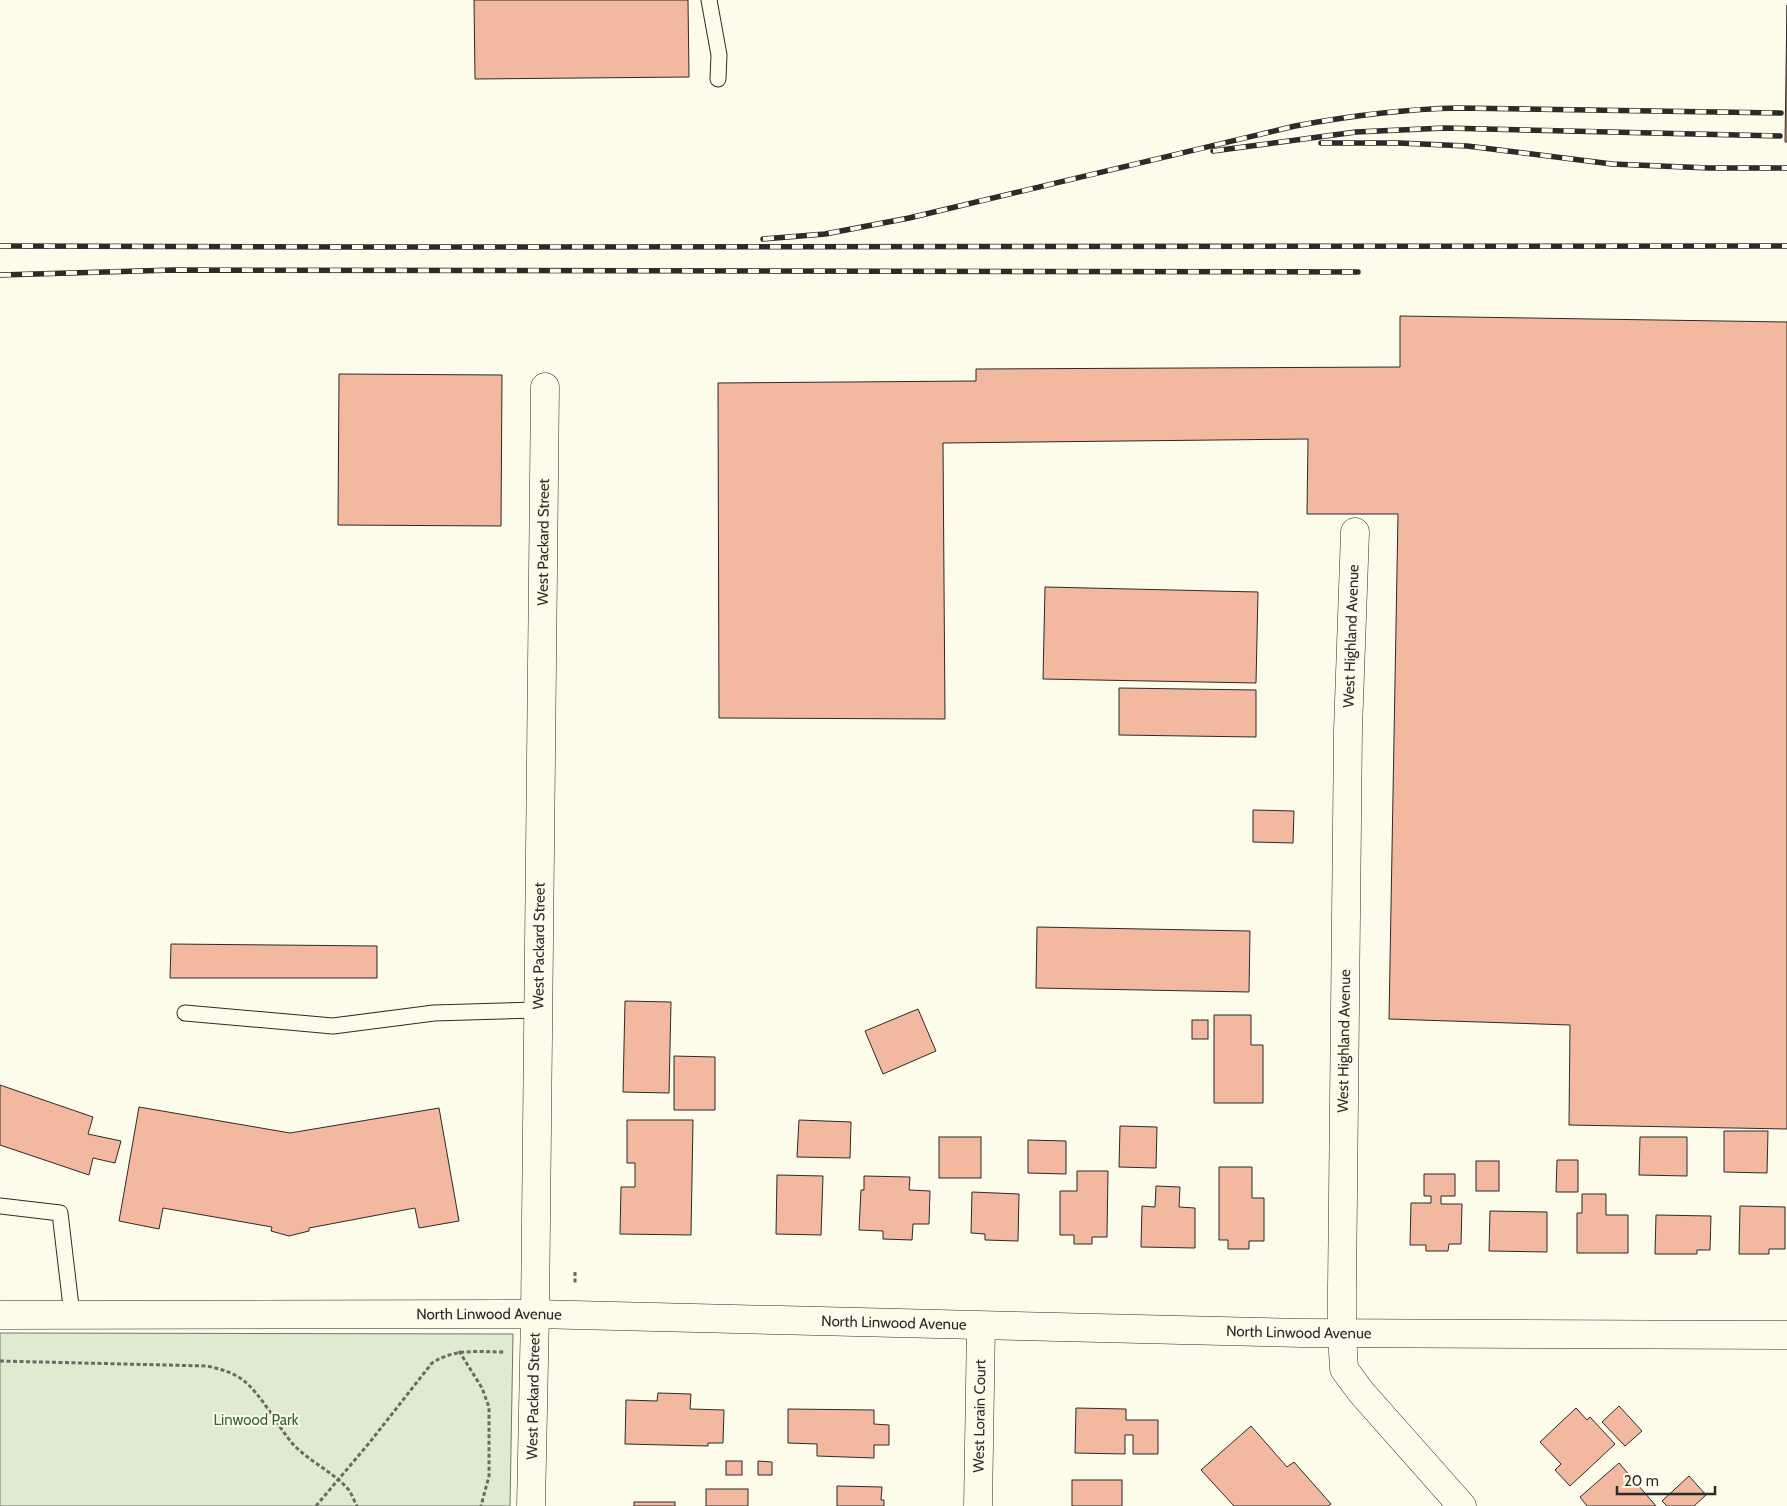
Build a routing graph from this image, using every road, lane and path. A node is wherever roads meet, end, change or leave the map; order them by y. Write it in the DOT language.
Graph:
graph roads {
  1 [pos="709,0"];
  2 [pos="718,79"];
  3 [pos="545,387"];
  4 [pos="1354,532"];
  5 [pos="538,1010"];
  6 [pos="185,1013"];
  7 [pos="0,1206"];
  8 [pos="575,1272"];
  9 [pos="575,1286"];
  10 [pos="535,1314"];
  11 [pos="0,1315"];
  12 [pos="72,1315"];
  13 [pos="981,1326"];
  14 [pos="1342,1333"];
  15 [pos="1787,1335"];
  16 [pos="459,1351"];
  17 [pos="534,1352"];
  18 [pos="0,1361"];
  19 [pos="338,1480"];
  20 [pos="316,1506"];
  21 [pos="357,1506"];
  22 [pos="482,1506"];
  23 [pos="531,1506"];
  24 [pos="978,1506"];
  25 [pos="1462,1506"];
  1 -- 2 [label="lane"];
  3 -- 5 [label="street, West Packard Street"];
  4 -- 14 [label="street, West Highland Avenue"];
  5 -- 6 [label="lane"];
  5 -- 10 [label="street, West Packard Street"];
  7 -- 12 [label="lane"];
  8 -- 9 [label="path"];
  10 -- 12 [label="street, North Linwood Avenue"];
  10 -- 13 [label="street, North Linwood Avenue"];
  10 -- 17 [label="street, West Packard Street"];
  11 -- 12 [label="street, North Linwood Avenue"];
  13 -- 14 [label="street, North Linwood Avenue"];
  13 -- 24 [label="street, West Lorain Court"];
  14 -- 15 [label="street, North Linwood Avenue"];
  14 -- 25 [label="street, West Highland Avenue"];
  16 -- 17 [label="path"];
  16 -- 19 [label="path"];
  16 -- 22 [label="path"];
  17 -- 23 [label="street, West Packard Street"];
  18 -- 19 [label="path"];
  19 -- 20 [label="path"];
  19 -- 21 [label="path"];
}
